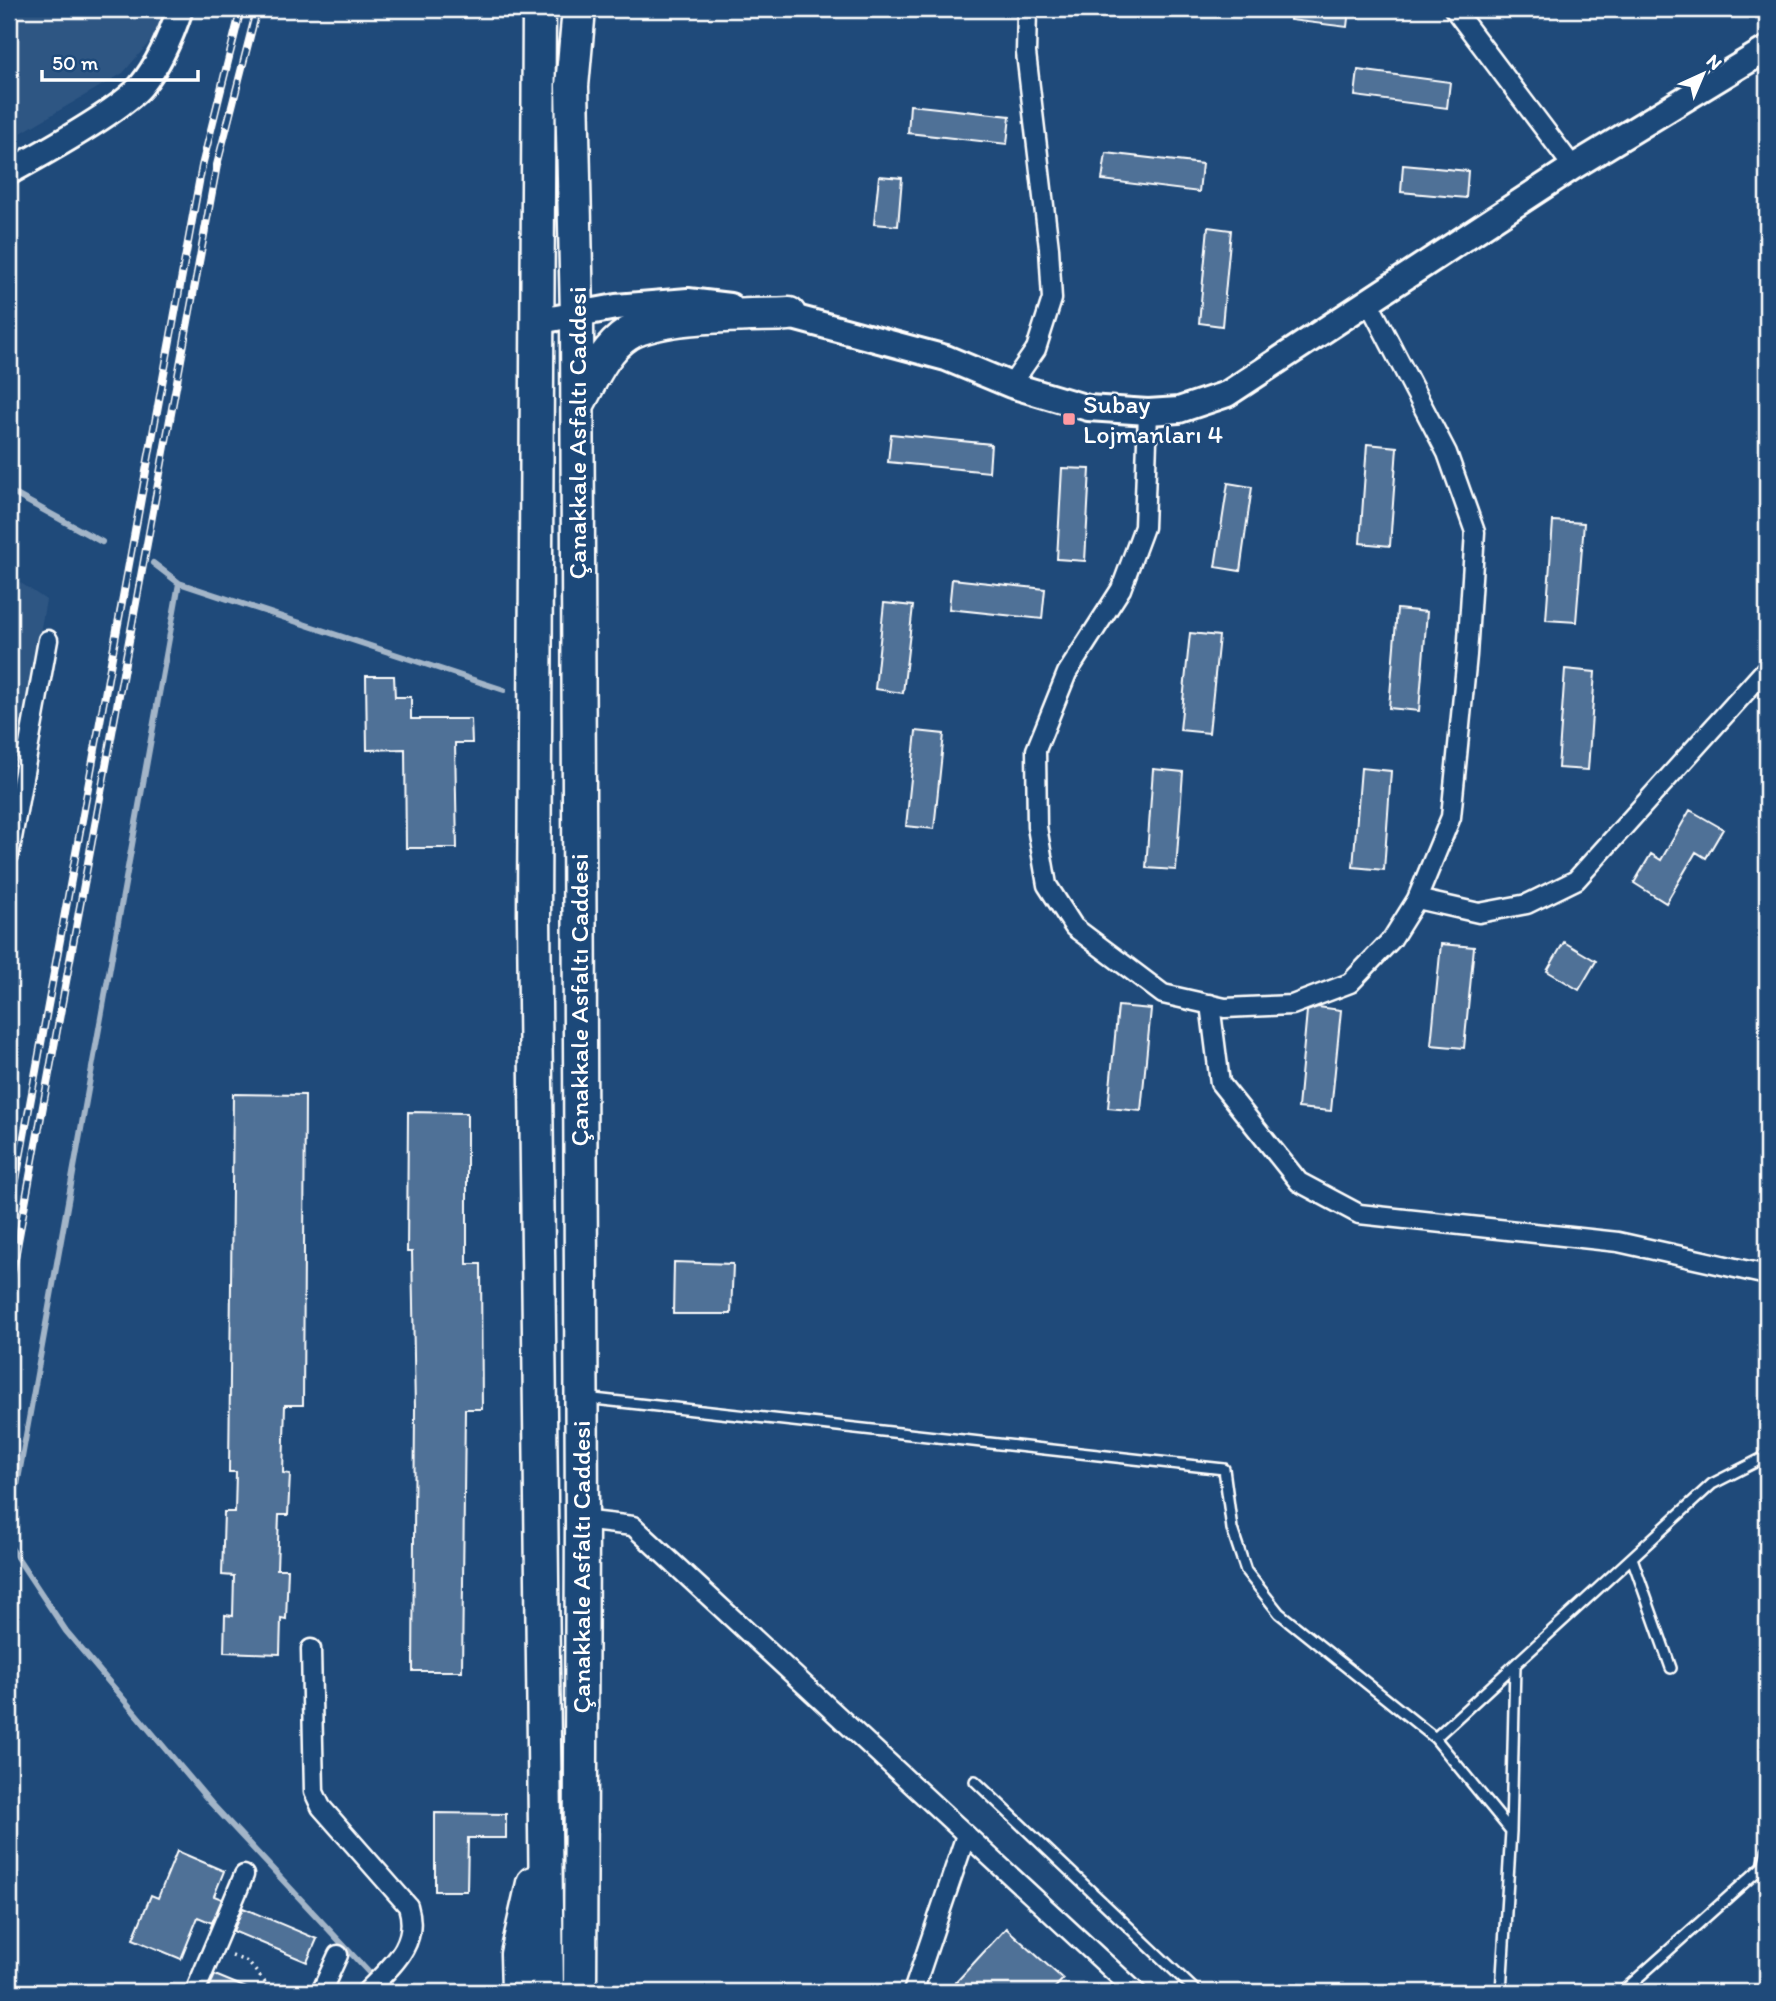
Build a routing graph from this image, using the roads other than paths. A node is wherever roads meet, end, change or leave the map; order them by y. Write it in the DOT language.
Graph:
graph roads {
  1 [pos="180,9"];
  2 [pos="539,9"];
  3 [pos="579,9"];
  4 [pos="1027,9"];
  5 [pos="1454,9"];
  6 [pos="1767,49"];
  7 [pos="1573,167"];
  8 [pos="9,172"];
  9 [pos="1369,303"];
  10 [pos="789,314"];
  11 [pos="577,316"];
  12 [pos="535,322"];
  13 [pos="1011,385"];
  14 [pos="577,406"];
  15 [pos="1148,412"];
  16 [pos="48,640"];
  17 [pos="1767,668"];
  18 [pos="9,855"];
  19 [pos="1418,899"];
  20 [pos="1210,1004"];
  21 [pos="1767,1275"];
  22 [pos="580,1397"];
  23 [pos="1767,1456"];
  24 [pos="582,1520"];
  25 [pos="1632,1558"];
  26 [pos="311,1649"];
  27 [pos="1515,1665"];
  28 [pos="1671,1668"];
  29 [pos="1435,1738"];
  30 [pos="975,1781"];
  31 [pos="544,1831"];
  32 [pos="1511,1831"];
  33 [pos="965,1835"];
  34 [pos="1767,1852"];
  35 [pos="244,1875"];
  36 [pos="338,1955"];
  37 [pos="581,1983"];
  38 [pos="195,1992"];
  39 [pos="321,1992"];
  40 [pos="366,1992"];
  41 [pos="518,1992"];
  42 [pos="547,1992"];
  43 [pos="913,1992"];
  44 [pos="1136,1992"];
  45 [pos="1197,1992"];
  46 [pos="1501,1992"];
  47 [pos="1622,1992"];
  1 -- 8 [label="street"];
  2 -- 12 [label="highway, Çanakkale Asfaltı Caddesi"];
  3 -- 11 [label="highway, Çanakkale Asfaltı Caddesi"];
  4 -- 13 [label="street"];
  5 -- 7 [label="street"];
  6 -- 7 [label="street"];
  7 -- 9 [label="street"];
  9 -- 15 [label="street"];
  9 -- 19 [label="street"];
  10 -- 11 [label="street"];
  10 -- 13 [label="street"];
  10 -- 14 [label="highway"];
  11 -- 12 [label="street"];
  11 -- 14 [label="highway, Çanakkale Asfaltı Caddesi"];
  12 -- 31 [label="highway, Çanakkale Asfaltı Caddesi"];
  13 -- 15 [label="street"];
  14 -- 22 [label="highway, Çanakkale Asfaltı Caddesi"];
  15 -- 20 [label="street"];
  16 -- 18 [label="street"];
  17 -- 19 [label="street"];
  19 -- 20 [label="street"];
  20 -- 21 [label="street"];
  22 -- 24 [label="highway, Çanakkale Asfaltı Caddesi"];
  22 -- 29 [label="lane"];
  23 -- 25 [label="lane"];
  24 -- 33 [label="street"];
  24 -- 37 [label="highway, Çanakkale Asfaltı Caddesi"];
  25 -- 27 [label="lane"];
  25 -- 28 [label="lane"];
  26 -- 40 [label="street"];
  27 -- 29 [label="lane"];
  27 -- 32 [label="lane"];
  29 -- 32 [label="lane"];
  30 -- 45 [label="lane"];
  31 -- 41 [label="highway"];
  31 -- 42 [label="highway, Çanakkale Asfaltı Caddesi"];
  32 -- 46 [label="lane"];
  33 -- 43 [label="street"];
  33 -- 44 [label="street"];
  34 -- 47 [label="lane"];
  35 -- 38 [label="street"];
  36 -- 39 [label="street"];
}
